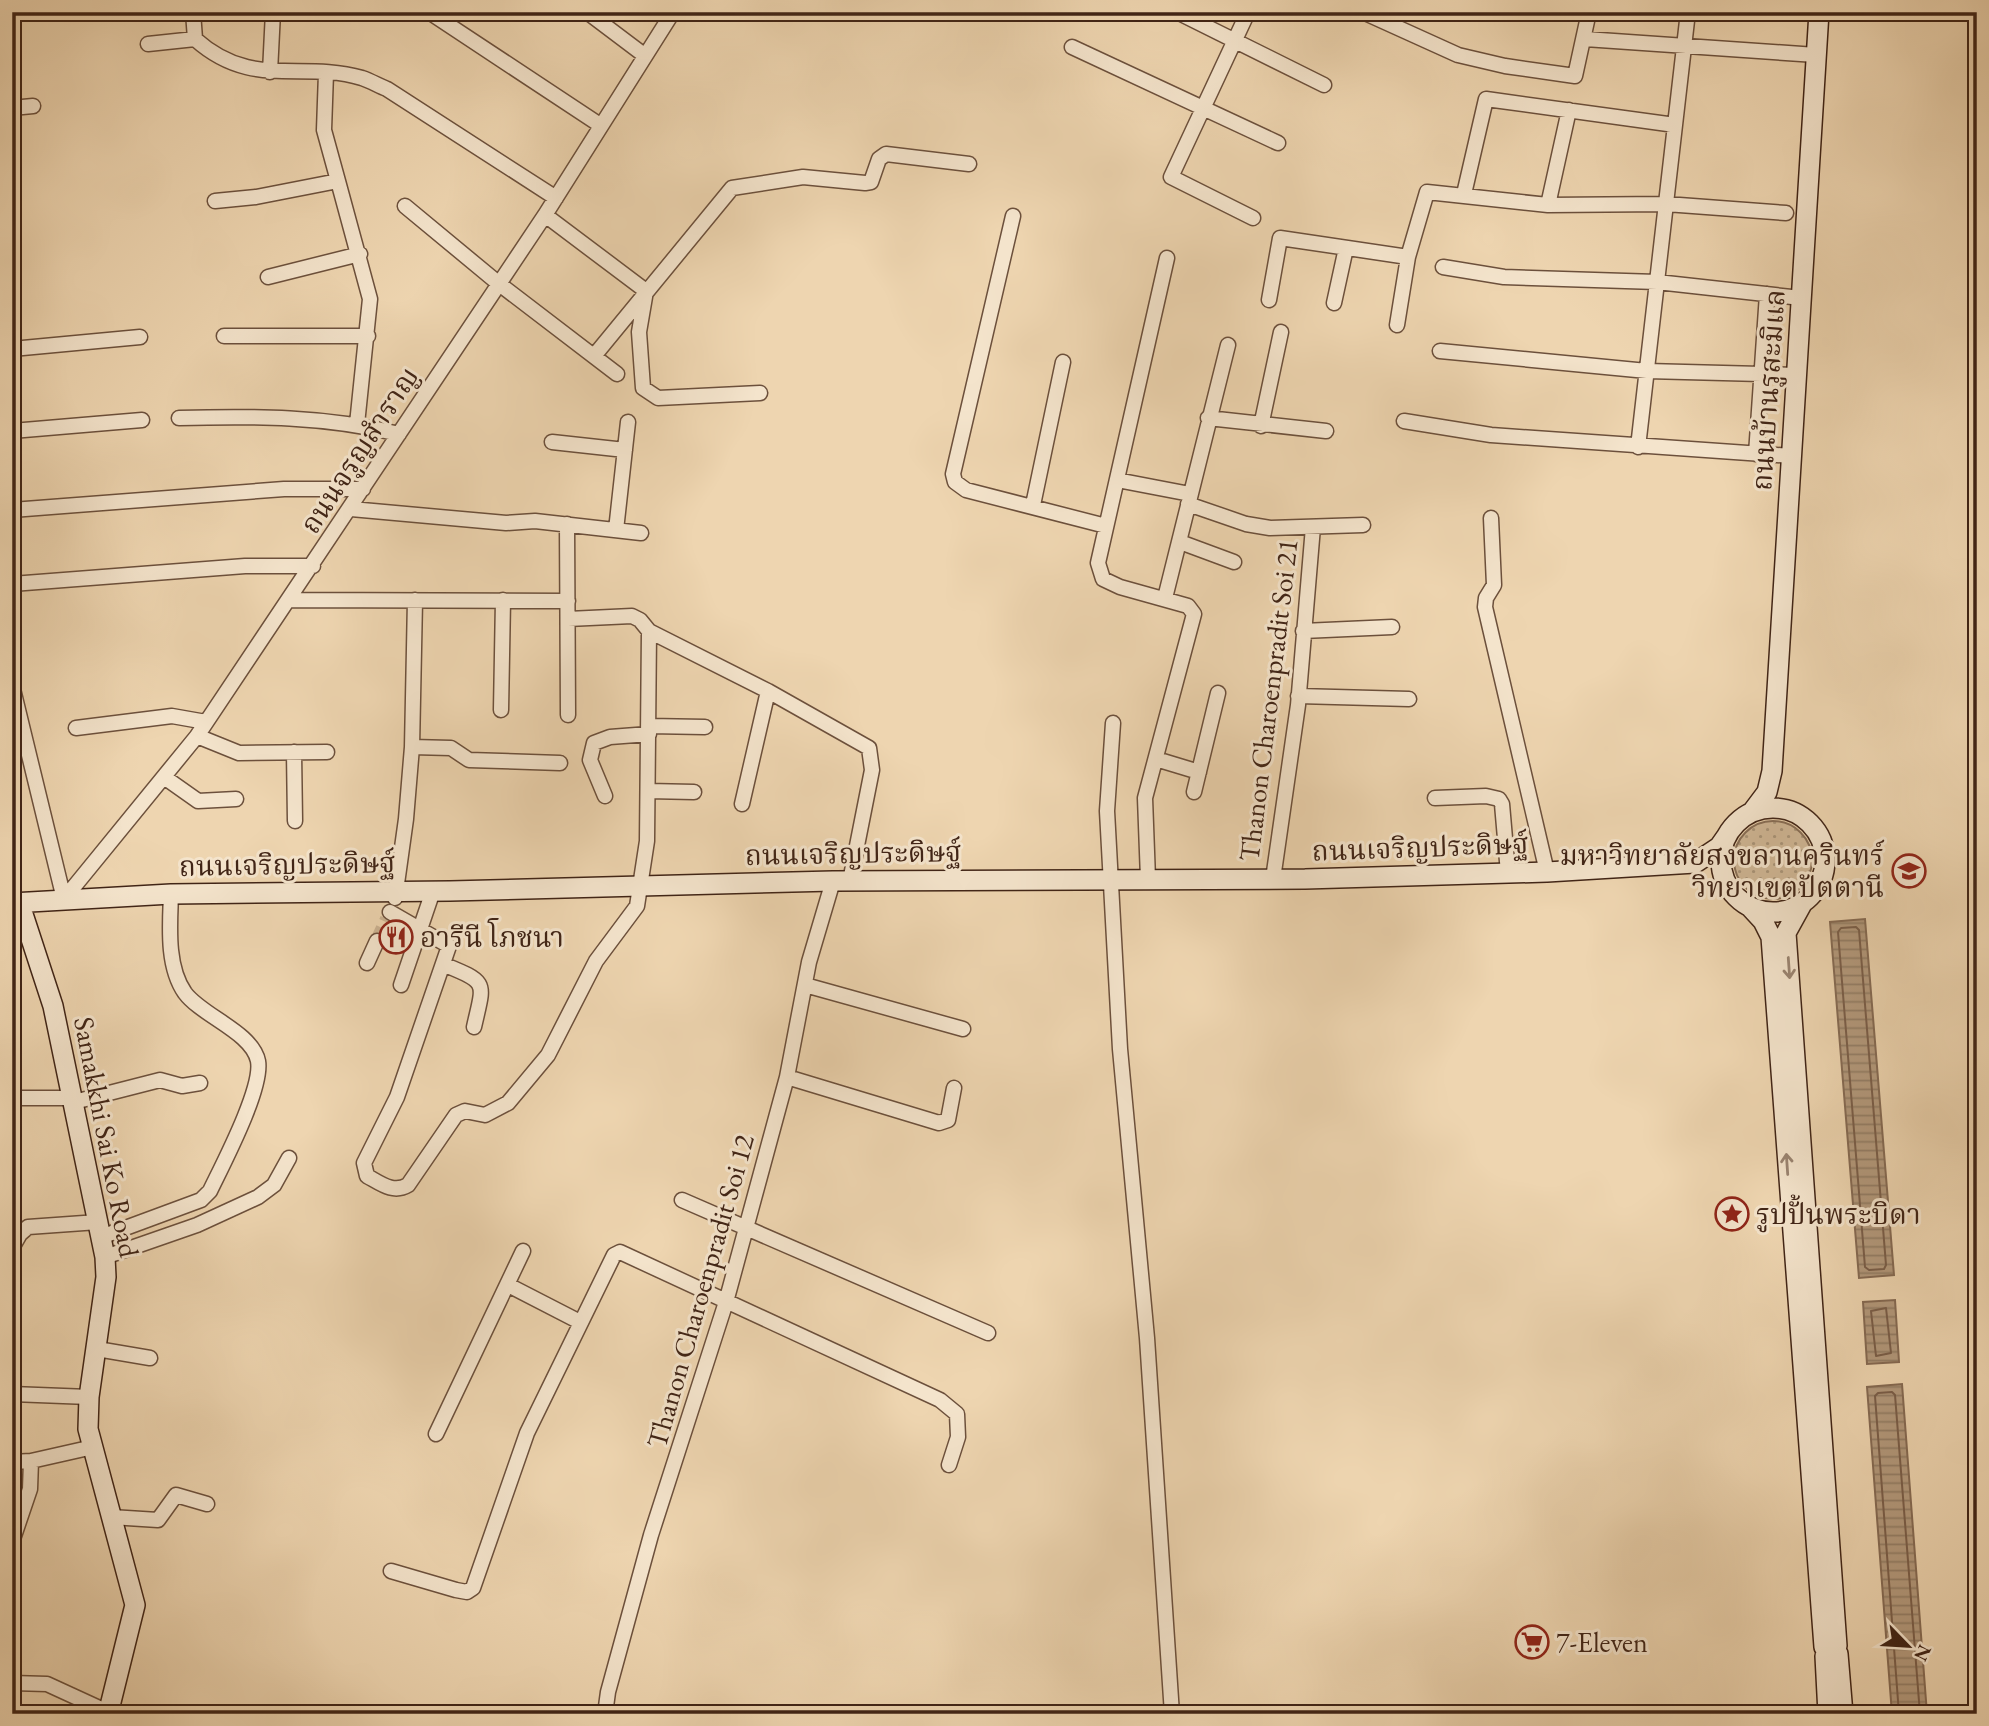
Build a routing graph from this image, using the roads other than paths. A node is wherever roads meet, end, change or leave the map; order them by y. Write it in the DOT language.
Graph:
graph roads {
  1 [pos="193,12"];
  2 [pos="273,12"];
  3 [pos="429,12"];
  4 [pos="587,12"];
  5 [pos="673,12"];
  6 [pos="1177,12"];
  7 [pos="1248,12"];
  8 [pos="1363,12"];
  9 [pos="1589,12"];
  10 [pos="1688,12"];
  11 [pos="1819,12"];
  12 [pos="195,39"];
  13 [pos="1585,39"];
  14 [pos="1235,41"];
  15 [pos="1684,43"];
  16 [pos="148,44"];
  17 [pos="1072,47"];
  18 [pos="644,55"];
  19 [pos="1816,55"];
  20 [pos="270,72"];
  21 [pos="326,73"];
  22 [pos="1324,85"];
  23 [pos="33,106"];
  24 [pos="12,108"];
  25 [pos="1204,110"];
  26 [pos="1569,110"];
  27 [pos="600,125"];
  28 [pos="1675,125"];
  29 [pos="1278,143"];
  30 [pos="969,164"];
  31 [pos="338,181"];
  32 [pos="1464,194"];
  33 [pos="556,198"];
  34 [pos="215,201"];
  35 [pos="1666,204"];
  36 [pos="1548,205"];
  37 [pos="405,206"];
  38 [pos="1786,213"];
  39 [pos="545,215"];
  40 [pos="1013,216"];
  41 [pos="1253,218"];
  42 [pos="1346,248"];
  43 [pos="360,254"];
  44 [pos="1408,257"];
  45 [pos="1167,258"];
  46 [pos="1443,267"];
  47 [pos="268,276"];
  48 [pos="1657,282"];
  49 [pos="498,283"];
  50 [pos="646,291"];
  51 [pos="1767,294"];
  52 [pos="1801,298"];
  53 [pos="1269,300"];
  54 [pos="1334,303"];
  55 [pos="1397,325"];
  56 [pos="1280,332"];
  57 [pos="223,336"];
  58 [pos="368,336"];
  59 [pos="141,337"];
  60 [pos="1227,345"];
  61 [pos="12,349"];
  62 [pos="1440,351"];
  63 [pos="594,356"];
  64 [pos="1063,362"];
  65 [pos="1647,371"];
  66 [pos="617,374"];
  67 [pos="1762,374"];
  68 [pos="1797,375"];
  69 [pos="760,393"];
  70 [pos="179,418"];
  71 [pos="1208,418"];
  72 [pos="142,420"];
  73 [pos="1404,421"];
  74 [pos="628,422"];
  75 [pos="357,424"];
  76 [pos="1261,426"];
  77 [pos="12,431"];
  78 [pos="1326,431"];
  79 [pos="399,434"];
  80 [pos="552,442"];
  81 [pos="1638,447"];
  82 [pos="625,450"];
  83 [pos="1756,454"];
  84 [pos="1792,456"];
  85 [pos="1117,480"];
  86 [pos="363,489"];
  87 [pos="1189,499"];
  88 [pos="1033,505"];
  89 [pos="351,509"];
  90 [pos="12,510"];
  91 [pos="1491,517"];
  92 [pos="568,524"];
  93 [pos="1363,525"];
  94 [pos="1106,526"];
  95 [pos="1313,527"];
  96 [pos="615,530"];
  97 [pos="641,533"];
  98 [pos="1180,542"];
  99 [pos="1234,562"];
  100 [pos="313,566"];
  101 [pos="12,584"];
  102 [pos="1166,598"];
  103 [pos="288,600"];
  104 [pos="415,600"];
  105 [pos="503,600"];
  106 [pos="568,601"];
  107 [pos="568,619"];
  108 [pos="1392,627"];
  109 [pos="649,631"];
  110 [pos="1303,631"];
  111 [pos="12,685"];
  112 [pos="768,691"];
  113 [pos="1218,694"];
  114 [pos="1298,696"];
  115 [pos="1409,699"];
  116 [pos="501,710"];
  117 [pos="568,715"];
  118 [pos="206,722"];
  119 [pos="1113,723"];
  120 [pos="705,727"];
  121 [pos="76,728"];
  122 [pos="649,730"];
  123 [pos="197,736"];
  124 [pos="412,747"];
  125 [pos="294,752"];
  126 [pos="327,752"];
  127 [pos="1156,759"];
  128 [pos="560,763"];
  129 [pos="1772,771"];
  130 [pos="1199,772"];
  131 [pos="164,777"];
  132 [pos="648,791"];
  133 [pos="694,792"];
  134 [pos="1194,792"];
  135 [pos="605,796"];
  136 [pos="1435,798"];
  137 [pos="236,799"];
  138 [pos="742,804"];
  139 [pos="1752,812"];
  140 [pos="1797,813"];
  141 [pos="295,821"];
  142 [pos="1726,837"];
  143 [pos="1695,863"];
  144 [pos="1547,872"];
  145 [pos="1508,873"];
  146 [pos="1112,879"];
  147 [pos="1148,879"];
  148 [pos="1272,879"];
  149 [pos="842,881"];
  150 [pos="1726,884"];
  151 [pos="642,886"];
  152 [pos="397,891"];
  153 [pos="433,891"];
  154 [pos="171,894"];
  155 [pos="64,899"];
  156 [pos="16,902"];
  157 [pos="1802,904"];
  158 [pos="1751,908"];
  159 [pos="421,927"];
  160 [pos="377,942"];
  161 [pos="367,963"];
  162 [pos="444,965"];
  163 [pos="401,985"];
  164 [pos="805,985"];
  165 [pos="474,1027"];
  166 [pos="962,1029"];
  167 [pos="787,1077"];
  168 [pos="200,1083"];
  169 [pos="954,1088"];
  170 [pos="12,1098"];
  171 [pos="74,1100"];
  172 [pos="289,1157"];
  173 [pos="682,1200"];
  174 [pos="99,1229"];
  175 [pos="745,1229"];
  176 [pos="12,1248"];
  177 [pos="523,1251"];
  178 [pos="105,1257"];
  179 [pos="508,1285"];
  180 [pos="726,1302"];
  181 [pos="580,1322"];
  182 [pos="988,1333"];
  183 [pos="97,1349"];
  184 [pos="150,1358"];
  185 [pos="12,1394"];
  186 [pos="89,1397"];
  187 [pos="436,1434"];
  188 [pos="93,1447"];
  189 [pos="31,1461"];
  190 [pos="12,1462"];
  191 [pos="949,1465"];
  192 [pos="207,1504"];
  193 [pos="111,1517"];
  194 [pos="12,1542"];
  195 [pos="391,1571"];
  196 [pos="1831,1651"];
  197 [pos="12,1683"];
  198 [pos="108,1713"];
  199 [pos="605,1714"];
  200 [pos="1172,1714"];
  201 [pos="1828,1714"];
  202 [pos="1843,1714"];
  1 -- 12 [label="street"];
  2 -- 20 [label="street"];
  3 -- 27 [label="street"];
  4 -- 18 [label="street"];
  5 -- 18 [label="street, ถนนจรูญสำราญ"];
  6 -- 14 [label="street"];
  7 -- 14 [label="street"];
  8 -- 13 [label="street"];
  9 -- 13 [label="street"];
  10 -- 15 [label="street"];
  11 -- 19 [label="main road, ถนนบ้านรูสะมิแล"];
  12 -- 16 [label="street"];
  12 -- 20 [label="street"];
  13 -- 15 [label="street"];
  14 -- 22 [label="street"];
  14 -- 25 [label="street"];
  15 -- 19 [label="street"];
  15 -- 28 [label="street"];
  17 -- 25 [label="street"];
  18 -- 27 [label="street, ถนนจรูญสำราญ"];
  19 -- 52 [label="main road, ถนนบ้านรูสะมิแล"];
  20 -- 21 [label="street"];
  21 -- 31 [label="street"];
  21 -- 33 [label="street"];
  23 -- 24 [label="street"];
  25 -- 29 [label="street"];
  25 -- 41 [label="street"];
  26 -- 28 [label="street"];
  26 -- 32 [label="street"];
  26 -- 36 [label="street"];
  27 -- 33 [label="street, ถนนจรูญสำราญ"];
  28 -- 35 [label="street"];
  30 -- 50 [label="street"];
  31 -- 34 [label="street"];
  31 -- 43 [label="street"];
  32 -- 36 [label="street"];
  32 -- 44 [label="street"];
  33 -- 39 [label="street, ถนนจรูญสำราญ"];
  35 -- 36 [label="street"];
  35 -- 38 [label="street"];
  35 -- 48 [label="street"];
  37 -- 49 [label="street"];
  39 -- 49 [label="street, ถนนจรูญสำราญ"];
  39 -- 50 [label="street"];
  40 -- 88 [label="street"];
  42 -- 44 [label="street"];
  42 -- 53 [label="street"];
  42 -- 54 [label="street"];
  43 -- 47 [label="street"];
  43 -- 58 [label="street"];
  44 -- 55 [label="street"];
  45 -- 85 [label="street"];
  46 -- 48 [label="street"];
  48 -- 51 [label="street"];
  48 -- 65 [label="street"];
  49 -- 63 [label="street"];
  49 -- 79 [label="street, ถนนจรูญสำราญ"];
  50 -- 63 [label="street"];
  50 -- 69 [label="street"];
  51 -- 52 [label="street"];
  51 -- 67 [label="street"];
  52 -- 68 [label="main road, ถนนบ้านรูสะมิแล"];
  56 -- 76 [label="street"];
  57 -- 58 [label="street"];
  58 -- 75 [label="street"];
  59 -- 61 [label="street"];
  60 -- 71 [label="street"];
  62 -- 65 [label="street"];
  63 -- 66 [label="street"];
  64 -- 88 [label="street"];
  65 -- 67 [label="street"];
  65 -- 81 [label="street"];
  67 -- 68 [label="street"];
  67 -- 83 [label="street"];
  68 -- 84 [label="main road, ถนนบ้านรูสะมิแล"];
  70 -- 75 [label="street"];
  71 -- 76 [label="street"];
  71 -- 87 [label="street"];
  72 -- 77 [label="street"];
  73 -- 81 [label="street"];
  74 -- 82 [label="street"];
  75 -- 79 [label="street"];
  76 -- 78 [label="street"];
  79 -- 86 [label="street, ถนนจรูญสำราญ"];
  80 -- 82 [label="street"];
  81 -- 83 [label="street"];
  82 -- 96 [label="street"];
  83 -- 84 [label="street"];
  84 -- 129 [label="main road, ถนนบ้านรูสะมิแล"];
  85 -- 87 [label="street"];
  85 -- 94 [label="street"];
  86 -- 89 [label="street, ถนนจรูญสำราญ"];
  86 -- 90 [label="street"];
  87 -- 95 [label="street"];
  87 -- 98 [label="street"];
  88 -- 94 [label="street"];
  89 -- 92 [label="street"];
  89 -- 100 [label="street, ถนนจรูญสำราญ"];
  91 -- 144 [label="street"];
  92 -- 96 [label="street"];
  92 -- 106 [label="street"];
  93 -- 95 [label="street"];
  94 -- 102 [label="street"];
  95 -- 110 [label="street, Thanon Charoenpradit Soi 21"];
  96 -- 97 [label="street"];
  98 -- 99 [label="street"];
  98 -- 102 [label="street"];
  100 -- 101 [label="street"];
  100 -- 103 [label="street, ถนนจรูญสำราญ"];
  102 -- 127 [label="street"];
  103 -- 104 [label="street"];
  103 -- 118 [label="street, ถนนจรูญสำราญ"];
  104 -- 105 [label="street"];
  104 -- 124 [label="street"];
  105 -- 106 [label="street"];
  105 -- 116 [label="street"];
  106 -- 107 [label="street"];
  107 -- 109 [label="street"];
  107 -- 117 [label="street"];
  108 -- 110 [label="street"];
  109 -- 112 [label="street"];
  109 -- 122 [label="street"];
  110 -- 114 [label="street, Thanon Charoenpradit Soi 21"];
  111 -- 155 [label="street"];
  112 -- 138 [label="street"];
  112 -- 149 [label="street, Thanon Charoenpradit Soi 12"];
  113 -- 130 [label="street"];
  114 -- 115 [label="street"];
  114 -- 148 [label="street, Thanon Charoenpradit Soi 21"];
  118 -- 121 [label="street"];
  118 -- 123 [label="street, ถนนจรูญสำราญ"];
  119 -- 146 [label="street"];
  120 -- 122 [label="street"];
  122 -- 132 [label="street"];
  122 -- 135 [label="street"];
  123 -- 125 [label="street"];
  123 -- 131 [label="street, ถนนจรูญสำราญ"];
  124 -- 128 [label="street"];
  124 -- 152 [label="street"];
  125 -- 126 [label="street"];
  125 -- 141 [label="street"];
  127 -- 130 [label="street"];
  127 -- 147 [label="street"];
  129 -- 139 [label="main road, ถนนบ้านรูสะมิแล"];
  129 -- 140 [label="main road, ถนนบ้านรูสะมิแล"];
  130 -- 134 [label="street"];
  131 -- 137 [label="street"];
  131 -- 155 [label="street, ถนนจรูญสำราญ"];
  132 -- 133 [label="street"];
  132 -- 151 [label="street"];
  136 -- 145 [label="street"];
  139 -- 140 [label="main road"];
  139 -- 142 [label="main road"];
  140 -- 157 [label="main road"];
  142 -- 143 [label="main road"];
  142 -- 150 [label="main road"];
  143 -- 144 [label="main road, ถนนเจริญประดิษฐ์"];
  143 -- 150 [label="main road"];
  144 -- 145 [label="main road, ถนนเจริญประดิษฐ์"];
  145 -- 148 [label="main road, ถนนเจริญประดิษฐ์"];
  146 -- 147 [label="main road, ถนนเจริญประดิษฐ์"];
  146 -- 149 [label="main road, ถนนเจริญประดิษฐ์"];
  146 -- 200 [label="street"];
  147 -- 148 [label="main road, ถนนเจริญประดิษฐ์"];
  149 -- 151 [label="main road, ถนนเจริญประดิษฐ์"];
  149 -- 164 [label="street, Thanon Charoenpradit Soi 12"];
  150 -- 158 [label="main road"];
  151 -- 153 [label="main road, ถนนเจริญประดิษฐ์"];
  151 -- 162 [label="street"];
  152 -- 153 [label="main road, ถนนเจริญประดิษฐ์"];
  152 -- 154 [label="main road, ถนนเจริญประดิษฐ์"];
  152 -- 159 [label="street"];
  153 -- 159 [label="street"];
  154 -- 155 [label="main road, ถนนเจริญประดิษฐ์"];
  154 -- 174 [label="street"];
  155 -- 156 [label="main road, ถนนเจริญประดิษฐ์"];
  156 -- 171 [label="main road, Samakkhi Sai Ko Road"];
  157 -- 158 [label="main road"];
  157 -- 196 [label="main road, one-way"];
  196 -- 158 [label="main road, one-way"];
  159 -- 162 [label="street"];
  159 -- 163 [label="street"];
  160 -- 161 [label="street"];
  162 -- 165 [label="street"];
  164 -- 166 [label="street"];
  164 -- 167 [label="street, Thanon Charoenpradit Soi 12"];
  167 -- 169 [label="street"];
  167 -- 175 [label="street, Thanon Charoenpradit Soi 12"];
  168 -- 171 [label="street"];
  170 -- 171 [label="street"];
  171 -- 174 [label="main road, Samakkhi Sai Ko Road"];
  172 -- 178 [label="street"];
  173 -- 175 [label="street"];
  174 -- 176 [label="street"];
  174 -- 178 [label="main road, Samakkhi Sai Ko Road"];
  175 -- 180 [label="street, Thanon Charoenpradit Soi 12"];
  175 -- 182 [label="street"];
  177 -- 179 [label="street"];
  178 -- 183 [label="main road, Samakkhi Sai Ko Road"];
  179 -- 181 [label="street"];
  179 -- 187 [label="street"];
  180 -- 181 [label="street"];
  180 -- 191 [label="street"];
  180 -- 199 [label="street, Thanon Charoenpradit Soi 12"];
  181 -- 195 [label="street"];
  183 -- 184 [label="street"];
  183 -- 186 [label="main road, Samakkhi Sai Ko Road"];
  185 -- 186 [label="street"];
  186 -- 188 [label="main road, Samakkhi Sai Ko Road"];
  188 -- 189 [label="street"];
  188 -- 193 [label="main road, Samakkhi Sai Ko Road"];
  189 -- 190 [label="street"];
  189 -- 194 [label="street"];
  192 -- 193 [label="street"];
  193 -- 198 [label="main road, Samakkhi Sai Ko Road"];
  196 -- 201 [label="main road"];
  196 -- 202 [label="main road"];
  197 -- 198 [label="street"];
}
